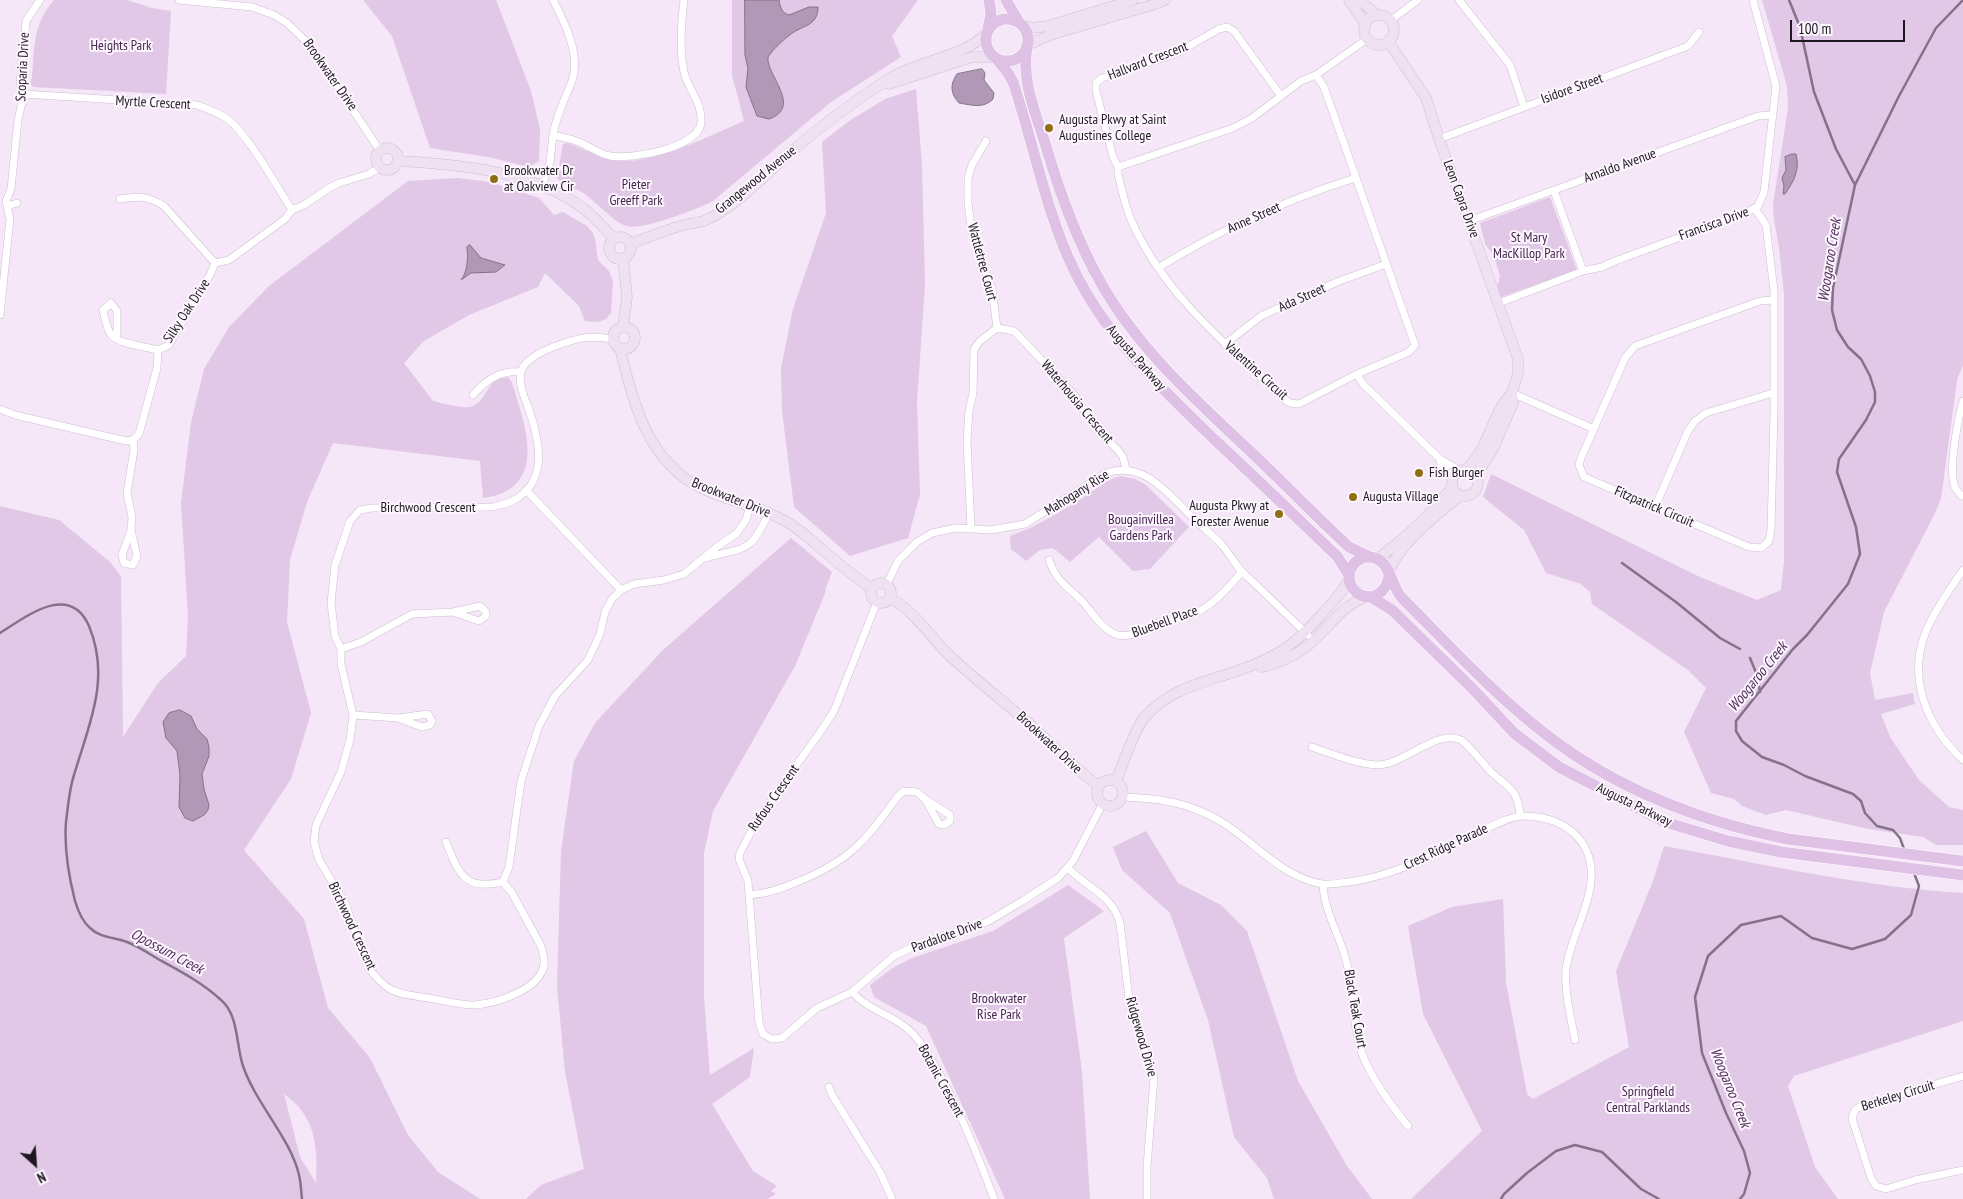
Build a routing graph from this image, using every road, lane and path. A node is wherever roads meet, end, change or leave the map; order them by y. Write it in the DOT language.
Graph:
graph roads {
  1 [pos="40,0"];
  2 [pos="179,0"];
  3 [pos="553,0"];
  4 [pos="684,0"];
  5 [pos="989,0"];
  6 [pos="1006,0"];
  7 [pos="1133,0"];
  8 [pos="1165,0"];
  9 [pos="1349,0"];
  10 [pos="1359,0"];
  11 [pos="1418,0"];
  12 [pos="1459,0"];
  13 [pos="1753,0"];
  14 [pos="1377,15"];
  15 [pos="1391,20"];
  16 [pos="1021,23"];
  17 [pos="1365,24"];
  18 [pos="1699,32"];
  19 [pos="986,33"];
  20 [pos="1367,39"];
  21 [pos="1388,41"];
  22 [pos="1028,46"];
  23 [pos="995,58"];
  24 [pos="1316,75"];
  25 [pos="870,93"];
  26 [pos="24,94"];
  27 [pos="1281,96"];
  28 [pos="1524,107"];
  29 [pos="1772,115"];
  30 [pos="553,135"];
  31 [pos="1439,139"];
  32 [pos="986,141"];
  33 [pos="380,151"];
  34 [pos="398,160"];
  35 [pos="380,167"];
  36 [pos="1118,167"];
  37 [pos="1355,178"];
  38 [pos="542,187"];
  39 [pos="1554,191"];
  40 [pos="120,199"];
  41 [pos="5,202"];
  42 [pos="17,203"];
  43 [pos="1754,209"];
  44 [pos="292,210"];
  45 [pos="1469,221"];
  46 [pos="614,238"];
  47 [pos="630,244"];
  48 [pos="623,258"];
  49 [pos="215,263"];
  50 [pos="1386,264"];
  51 [pos="1158,268"];
  52 [pos="1583,271"];
  53 [pos="1773,300"];
  54 [pos="1499,303"];
  55 [pos="0,316"];
  56 [pos="623,327"];
  57 [pos="997,328"];
  58 [pos="117,338"];
  59 [pos="613,339"];
  60 [pos="1225,344"];
  61 [pos="620,348"];
  62 [pos="158,350"];
  63 [pos="521,372"];
  64 [pos="1357,374"];
  65 [pos="1512,393"];
  66 [pos="1773,393"];
  67 [pos="473,396"];
  68 [pos="1963,402"];
  69 [pos="0,409"];
  70 [pos="1594,429"];
  71 [pos="133,440"];
  72 [pos="1440,459"];
  73 [pos="1126,469"];
  74 [pos="1463,470"];
  75 [pos="1476,476"];
  76 [pos="1452,483"];
  77 [pos="526,490"];
  78 [pos="1460,496"];
  79 [pos="1963,496"];
  80 [pos="750,505"];
  81 [pos="1655,507"];
  82 [pos="769,512"];
  83 [pos="971,529"];
  84 [pos="131,530"];
  85 [pos="1373,558"];
  86 [pos="701,560"];
  87 [pos="1049,560"];
  88 [pos="1963,570"];
  89 [pos="1241,573"];
  90 [pos="1389,575"];
  91 [pos="1349,577"];
  92 [pos="886,584"];
  93 [pos="872,589"];
  94 [pos="621,590"];
  95 [pos="1369,597"];
  96 [pos="890,598"];
  97 [pos="878,602"];
  98 [pos="453,612"];
  99 [pos="1306,633"];
  100 [pos="1314,640"];
  101 [pos="341,649"];
  102 [pos="1238,671"];
  103 [pos="352,715"];
  104 [pos="398,718"];
  105 [pos="1312,747"];
  106 [pos="1963,760"];
  107 [pos="1116,781"];
  108 [pos="1099,786"];
  109 [pos="1122,797"];
  110 [pos="925,799"];
  111 [pos="1102,803"];
  112 [pos="1520,816"];
  113 [pos="446,842"];
  114 [pos="1963,861"];
  115 [pos="1068,868"];
  116 [pos="1963,875"];
  117 [pos="503,882"];
  118 [pos="1323,884"];
  119 [pos="749,895"];
  120 [pos="852,992"];
  121 [pos="766,1036"];
  122 [pos="1575,1040"];
  123 [pos="1963,1076"];
  124 [pos="829,1087"];
  125 [pos="1408,1126"];
  126 [pos="1963,1170"];
  127 [pos="892,1199"];
  128 [pos="994,1199"];
  129 [pos="1148,1199"];
  1 -- 26 [label="street, Scoparia Drive"];
  2 -- 33 [label="street, Brookwater Drive"];
  3 -- 30 [label="street"];
  4 -- 30 [label="street"];
  5 -- 19 [label="main road"];
  6 -- 16 [label="main road"];
  7 -- 16 [label="street"];
  8 -- 22 [label="street"];
  9 -- 17 [label="street"];
  10 -- 14 [label="street"];
  11 -- 15 [label="street"];
  12 -- 28 [label="street"];
  13 -- 29 [label="street, Francisca Drive"];
  14 -- 15 [label="street"];
  14 -- 17 [label="street"];
  15 -- 21 [label="street"];
  16 -- 19 [label="main road"];
  16 -- 22 [label="main road"];
  17 -- 20 [label="street"];
  18 -- 28 [label="street, Isidore Street"];
  19 -- 23 [label="main road"];
  19 -- 25 [label="street, Grangewood Avenue"];
  20 -- 21 [label="street"];
  20 -- 24 [label="street"];
  21 -- 31 [label="street, Leon Capra Drive"];
  22 -- 23 [label="main road"];
  22 -- 85 [label="main road, Augusta Parkway"];
  23 -- 25 [label="street, Grangewood Avenue"];
  23 -- 91 [label="main road, Augusta Parkway"];
  24 -- 27 [label="street"];
  24 -- 37 [label="street, Valentine Circuit"];
  25 -- 47 [label="street, Grangewood Avenue"];
  26 -- 41 [label="street, Scoparia Drive"];
  26 -- 44 [label="street, Myrtle Crescent"];
  27 -- 36 [label="street"];
  27 -- 36 [label="street, Hallvard Crescent"];
  28 -- 31 [label="street, Isidore Street"];
  29 -- 39 [label="street, Arnaldo Avenue"];
  29 -- 43 [label="street, Francisca Drive"];
  30 -- 38 [label="street"];
  31 -- 45 [label="street, Leon Capra Drive"];
  32 -- 57 [label="street, Wattletree Court"];
  33 -- 34 [label="street"];
  33 -- 35 [label="street"];
  34 -- 35 [label="street"];
  34 -- 38 [label="street"];
  35 -- 44 [label="street, Silky Oak Drive"];
  36 -- 51 [label="street, Valentine Circuit"];
  37 -- 50 [label="street, Valentine Circuit"];
  37 -- 51 [label="street, Anne Street"];
  38 -- 46 [label="street"];
  39 -- 45 [label="street, Arnaldo Avenue"];
  39 -- 52 [label="street"];
  40 -- 49 [label="street"];
  41 -- 42 [label="street"];
  41 -- 55 [label="street, Scoparia Drive"];
  43 -- 52 [label="street, Francisca Drive"];
  43 -- 53 [label="street, Fitzpatrick Circuit"];
  44 -- 49 [label="street, Silky Oak Drive"];
  45 -- 54 [label="street, Leon Capra Drive"];
  46 -- 47 [label="street"];
  46 -- 48 [label="street"];
  47 -- 48 [label="street"];
  48 -- 56 [label="street"];
  49 -- 62 [label="street, Silky Oak Drive"];
  50 -- 60 [label="street, Ada Street"];
  50 -- 64 [label="street, Valentine Circuit"];
  51 -- 60 [label="street, Valentine Circuit"];
  52 -- 54 [label="street, Francisca Drive"];
  53 -- 66 [label="street, Fitzpatrick Circuit"];
  53 -- 70 [label="street, Fitzpatrick Circuit"];
  54 -- 65 [label="street, Leon Capra Drive"];
  56 -- 59 [label="street"];
  56 -- 61 [label="street"];
  57 -- 73 [label="street, Waterhousia Crescent"];
  57 -- 83 [label="street"];
  58 -- 62 [label="street"];
  59 -- 61 [label="street"];
  59 -- 63 [label="street"];
  60 -- 64 [label="street, Valentine Circuit"];
  61 -- 80 [label="street, Brookwater Drive"];
  62 -- 71 [label="street, Silky Oak Drive"];
  63 -- 67 [label="street"];
  63 -- 77 [label="street, Birchwood Crescent"];
  64 -- 72 [label="street"];
  65 -- 70 [label="street"];
  65 -- 74 [label="street, Leon Capra Drive"];
  65 -- 75 [label="street, Leon Capra Drive"];
  66 -- 81 [label="street"];
  66 -- 81 [label="street, Fitzpatrick Circuit"];
  68 -- 79 [label="street"];
  69 -- 71 [label="street"];
  70 -- 81 [label="street, Fitzpatrick Circuit"];
  71 -- 84 [label="street"];
  72 -- 74 [label="street"];
  72 -- 76 [label="street"];
  73 -- 83 [label="street, Mahogany Rise"];
  73 -- 89 [label="street, Mahogany Rise"];
  74 -- 75 [label="street"];
  74 -- 76 [label="street"];
  75 -- 78 [label="street"];
  76 -- 78 [label="street"];
  76 -- 85 [label="street"];
  77 -- 94 [label="street"];
  77 -- 101 [label="street, Birchwood Crescent"];
  78 -- 90 [label="street"];
  80 -- 82 [label="street, Brookwater Drive"];
  80 -- 86 [label="street"];
  82 -- 86 [label="street"];
  82 -- 93 [label="street, Brookwater Drive"];
  83 -- 92 [label="street, Mahogany Rise"];
  85 -- 90 [label="main road"];
  85 -- 91 [label="main road"];
  86 -- 94 [label="street"];
  87 -- 89 [label="street, Bluebell Place"];
  88 -- 106 [label="street"];
  89 -- 99 [label="street, Mahogany Rise"];
  90 -- 95 [label="main road"];
  90 -- 114 [label="main road, Augusta Parkway"];
  91 -- 95 [label="main road"];
  91 -- 99 [label="street"];
  92 -- 93 [label="street"];
  92 -- 96 [label="street"];
  93 -- 97 [label="street"];
  94 -- 117 [label="street"];
  95 -- 100 [label="street"];
  95 -- 116 [label="main road, Augusta Parkway"];
  96 -- 97 [label="street"];
  96 -- 108 [label="street, Brookwater Drive"];
  97 -- 119 [label="street, Rufous Crescent"];
  98 -- 101 [label="street"];
  99 -- 100 [label="street, Mahogany Rise"];
  99 -- 102 [label="street"];
  100 -- 102 [label="street"];
  101 -- 103 [label="street, Birchwood Crescent"];
  102 -- 107 [label="street"];
  103 -- 104 [label="street"];
  103 -- 117 [label="street, Birchwood Crescent"];
  105 -- 112 [label="street"];
  107 -- 108 [label="street"];
  107 -- 109 [label="street"];
  108 -- 111 [label="street"];
  109 -- 111 [label="street"];
  109 -- 118 [label="street, Crest Ridge Parade"];
  110 -- 119 [label="street"];
  111 -- 115 [label="street, Pardalote Drive"];
  112 -- 118 [label="street, Crest Ridge Parade"];
  112 -- 122 [label="street, Crest Ridge Parade"];
  113 -- 117 [label="street"];
  115 -- 120 [label="street, Pardalote Drive"];
  115 -- 129 [label="street, Ridgewood Drive"];
  118 -- 125 [label="street, Black Teak Court"];
  119 -- 121 [label="street, Rufous Crescent"];
  120 -- 121 [label="street, Pardalote Drive"];
  120 -- 128 [label="street, Botanic Crescent"];
  123 -- 126 [label="street, Berkeley Circuit"];
  124 -- 127 [label="street"];
}
